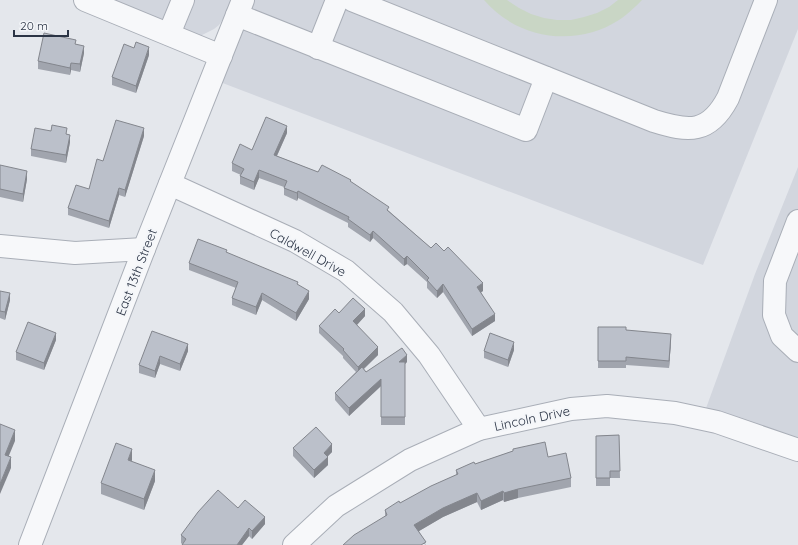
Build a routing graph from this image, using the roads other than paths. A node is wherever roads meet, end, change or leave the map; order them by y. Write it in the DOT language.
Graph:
graph roads {
  1 [pos="85,0"];
  2 [pos="183,0"];
  3 [pos="337,0"];
  4 [pos="352,0"];
  5 [pos="766,0"];
  6 [pos="240,8"];
  7 [pos="169,34"];
  8 [pos="318,48"];
  9 [pos="221,56"];
  10 [pos="546,78"];
  11 [pos="170,184"];
  12 [pos="798,222"];
  13 [pos="0,246"];
  14 [pos="144,249"];
  15 [pos="798,352"];
  16 [pos="479,429"];
  17 [pos="798,450"];
  18 [pos="30,545"];
  19 [pos="294,545"];
  1 -- 7 [label="street"];
  2 -- 7 [label="street"];
  3 -- 8 [label="street"];
  4 -- 10 [label="street"];
  5 -- 10 [label="street"];
  6 -- 8 [label="street"];
  6 -- 9 [label="street, East 13th Street"];
  7 -- 9 [label="street"];
  8 -- 10 [label="street"];
  9 -- 11 [label="street, East 13th Street"];
  11 -- 14 [label="street, East 13th Street"];
  11 -- 16 [label="street, Caldwell Drive"];
  12 -- 15 [label="street"];
  13 -- 14 [label="street"];
  14 -- 18 [label="street, East 13th Street"];
  16 -- 17 [label="street, Lincoln Drive"];
  16 -- 19 [label="street, Lincoln Drive"];
}
